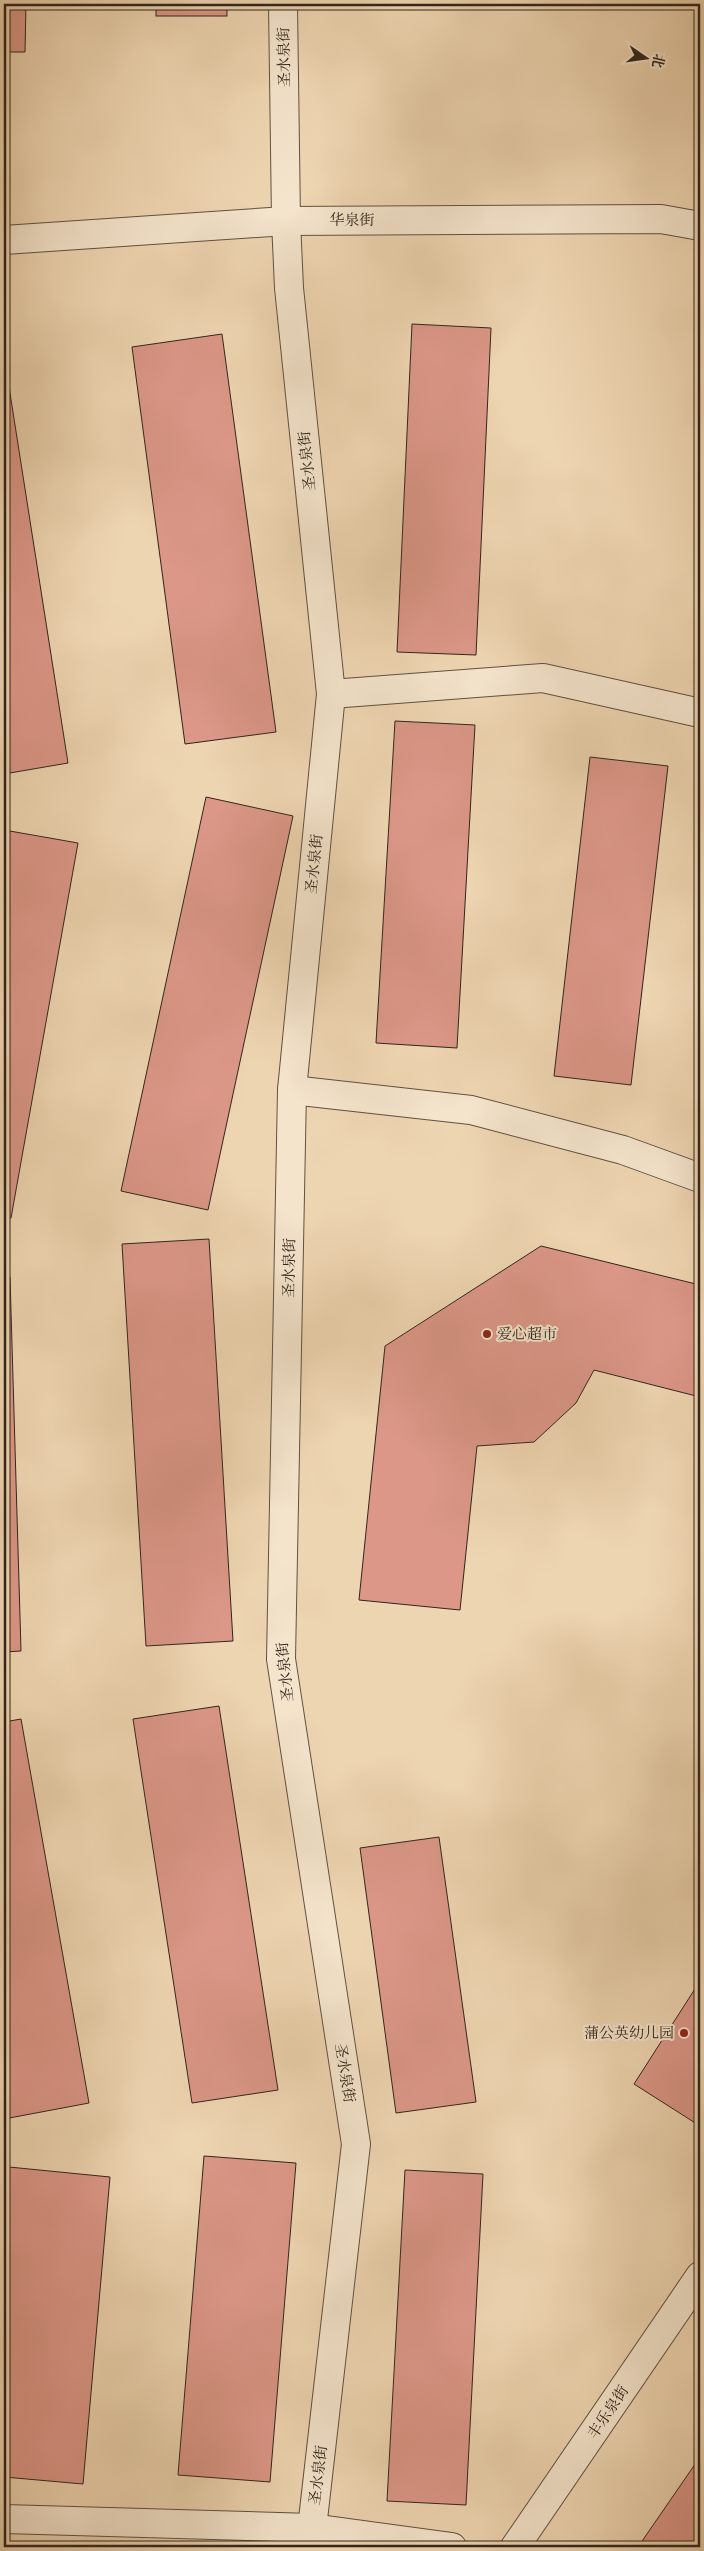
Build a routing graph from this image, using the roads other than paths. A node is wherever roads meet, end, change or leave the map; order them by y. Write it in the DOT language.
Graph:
graph roads {
  1 [pos="283,4"];
  2 [pos="286,221"];
  3 [pos="700,226"];
  4 [pos="4,240"];
  5 [pos="332,694"];
  6 [pos="700,713"];
  7 [pos="292,1090"];
  8 [pos="700,1178"];
  9 [pos="700,2276"];
  10 [pos="4,2519"];
  11 [pos="312,2528"];
  12 [pos="452,2547"];
  13 [pos="515,2547"];
  1 -- 2 [label="street, 圣水泉街"];
  2 -- 3 [label="street, 华泉街"];
  2 -- 4 [label="street, 华泉街"];
  2 -- 5 [label="street, 圣水泉街"];
  5 -- 6 [label="street"];
  5 -- 7 [label="street, 圣水泉街"];
  7 -- 8 [label="street"];
  7 -- 11 [label="street, 圣水泉街"];
  9 -- 13 [label="street, 丰乐泉街"];
  10 -- 11 [label="street"];
  11 -- 12 [label="street"];
}
